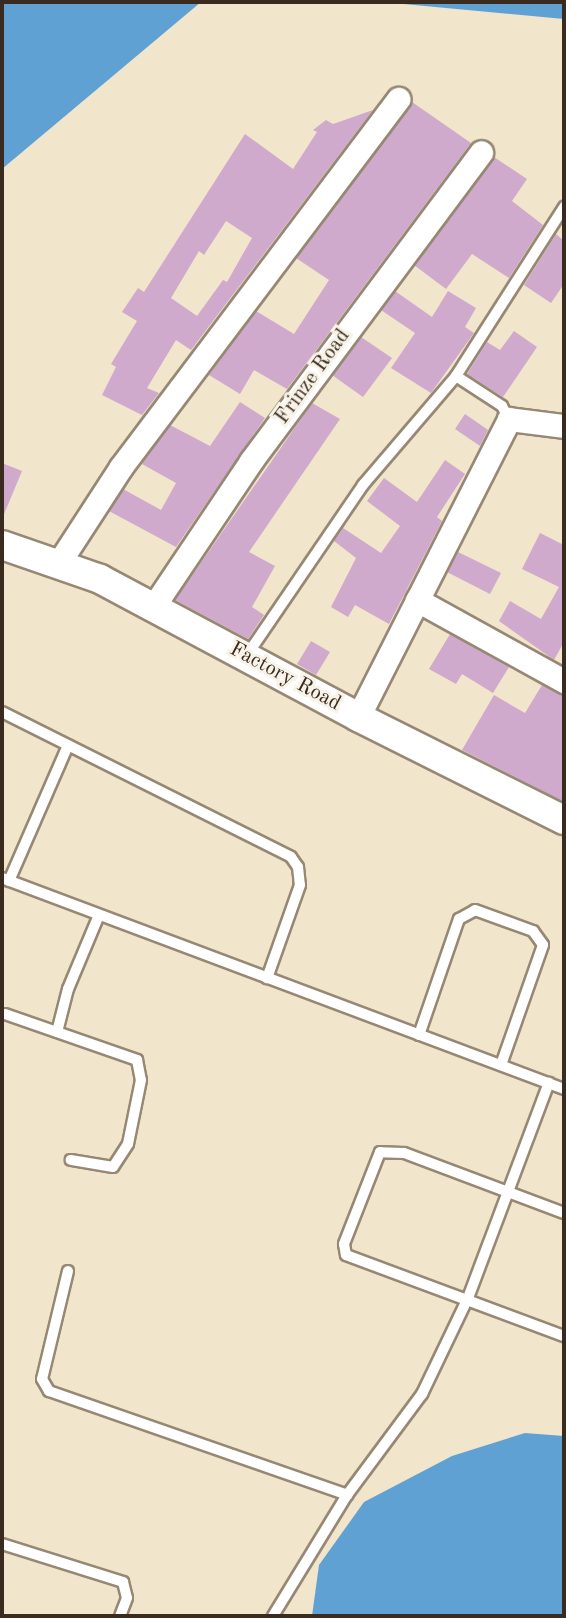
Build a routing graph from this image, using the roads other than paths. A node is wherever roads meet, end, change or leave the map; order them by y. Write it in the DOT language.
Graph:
graph roads {
  1 [pos="398,99"];
  2 [pos="481,152"];
  3 [pos="564,207"];
  4 [pos="456,376"];
  5 [pos="509,419"];
  6 [pos="564,426"];
  7 [pos="2,545"];
  8 [pos="58,564"];
  9 [pos="417,600"];
  10 [pos="153,607"];
  11 [pos="246,656"];
  12 [pos="564,681"];
  13 [pos="2,712"];
  14 [pos="358,717"];
  15 [pos="68,745"];
  16 [pos="564,820"];
  17 [pos="5,880"];
  18 [pos="99,915"];
  19 [pos="267,978"];
  20 [pos="5,1014"];
  21 [pos="57,1032"];
  22 [pos="419,1035"];
  23 [pos="501,1065"];
  24 [pos="549,1083"];
  25 [pos="564,1089"];
  26 [pos="71,1160"];
  27 [pos="508,1192"];
  28 [pos="564,1213"];
  29 [pos="68,1271"];
  30 [pos="468,1298"];
  31 [pos="564,1336"];
  32 [pos="347,1495"];
  33 [pos="2,1544"];
  34 [pos="120,1616"];
  35 [pos="273,1616"];
  1 -- 8 [label="street"];
  2 -- 10 [label="street, Frinze Road"];
  3 -- 4 [label="lane"];
  4 -- 5 [label="lane"];
  4 -- 11 [label="lane"];
  5 -- 6 [label="street"];
  5 -- 9 [label="street"];
  7 -- 8 [label="street, Factory Road"];
  8 -- 10 [label="street, Factory Road"];
  9 -- 12 [label="street"];
  9 -- 14 [label="street"];
  10 -- 11 [label="street, Factory Road"];
  11 -- 14 [label="street, Factory Road"];
  13 -- 15 [label="lane"];
  14 -- 16 [label="street, Factory Road"];
  15 -- 17 [label="lane"];
  15 -- 19 [label="lane"];
  17 -- 18 [label="lane"];
  18 -- 19 [label="lane"];
  18 -- 21 [label="lane"];
  19 -- 22 [label="lane"];
  20 -- 21 [label="lane"];
  21 -- 26 [label="lane"];
  22 -- 23 [label="lane"];
  22 -- 23 [label="lane"];
  23 -- 24 [label="lane"];
  24 -- 25 [label="lane"];
  24 -- 27 [label="lane"];
  27 -- 28 [label="lane"];
  27 -- 30 [label="lane"];
  27 -- 30 [label="lane"];
  29 -- 32 [label="lane"];
  30 -- 31 [label="lane"];
  30 -- 32 [label="lane"];
  32 -- 35 [label="lane"];
  33 -- 34 [label="lane"];
}
